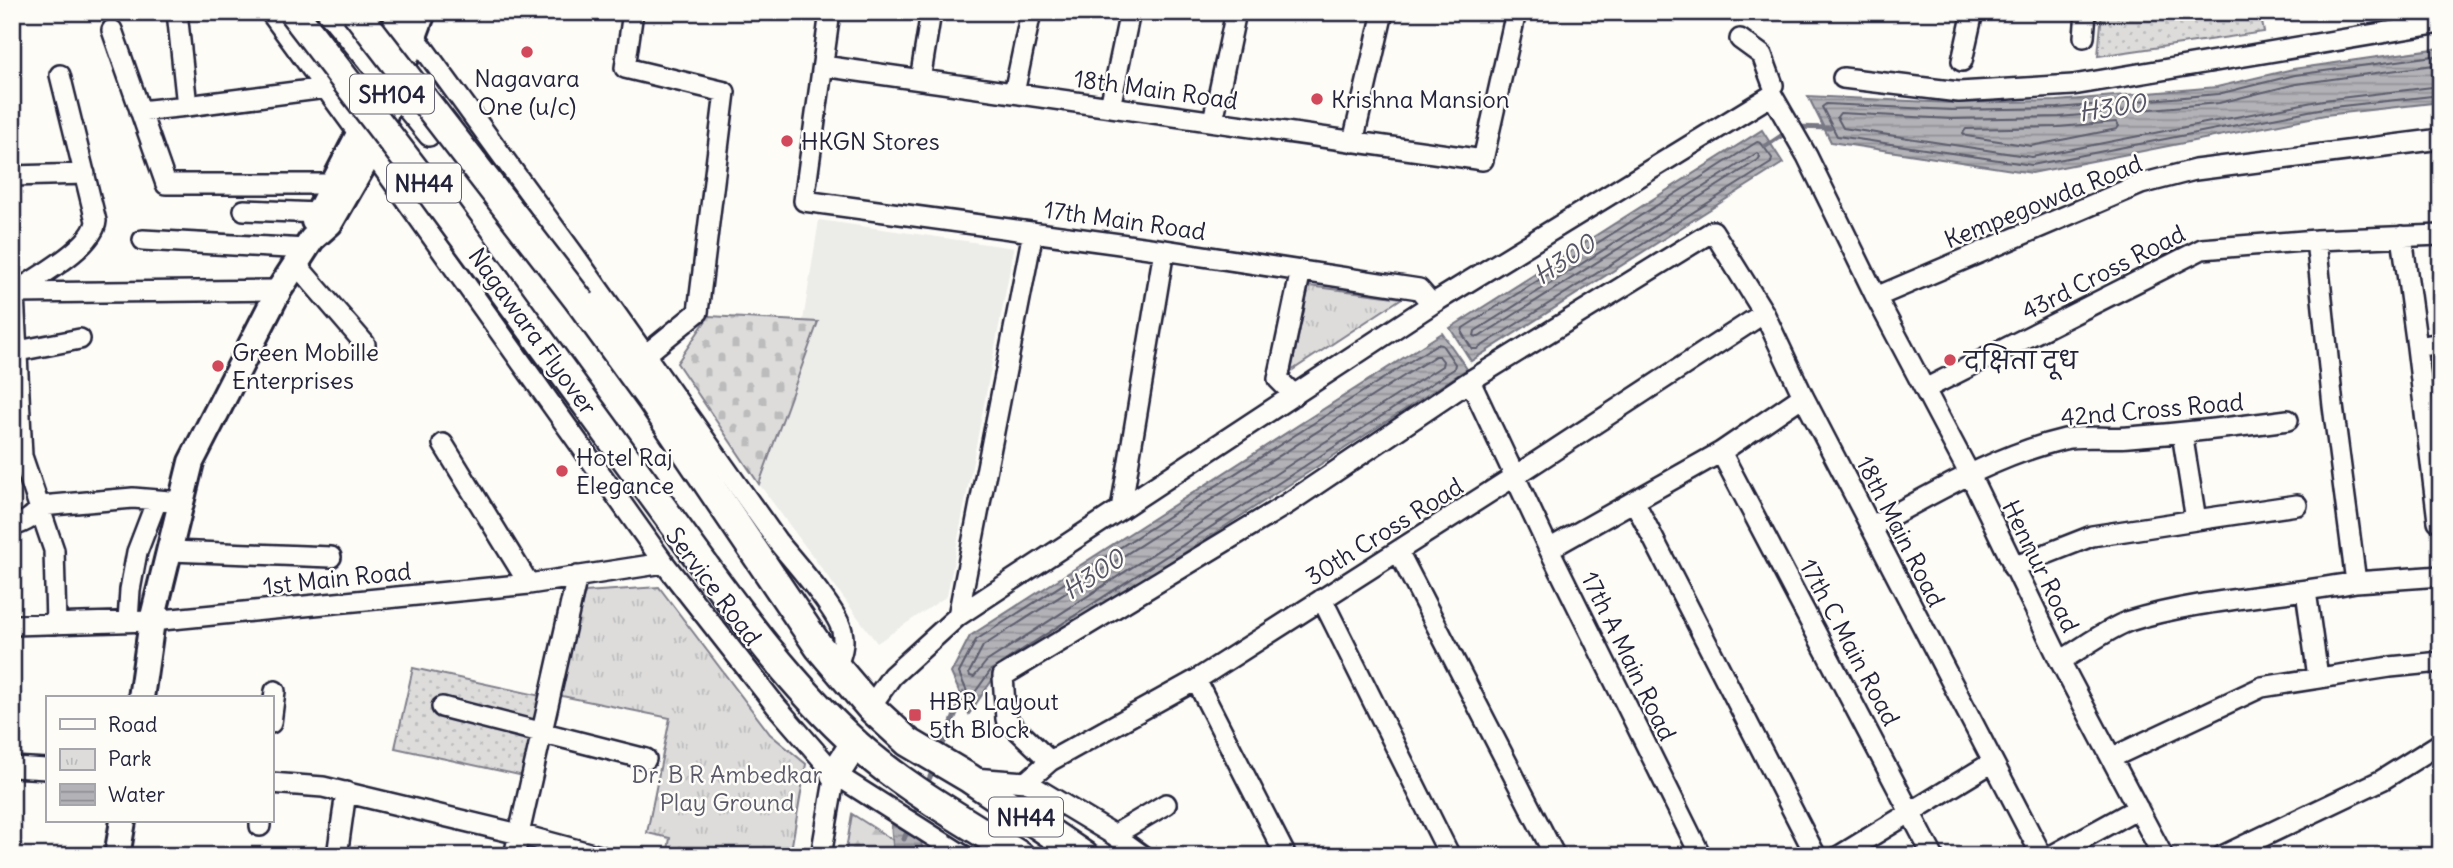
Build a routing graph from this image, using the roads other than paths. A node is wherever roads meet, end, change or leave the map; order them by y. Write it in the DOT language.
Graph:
graph roads {
  1 [pos="177,12"];
  2 [pos="270,12"];
  3 [pos="292,12"];
  4 [pos="327,12"];
  5 [pos="356,12"];
  6 [pos="423,12"];
  7 [pos="633,12"];
  8 [pos="830,12"];
  9 [pos="931,12"];
  10 [pos="1031,12"];
  11 [pos="1129,12"];
  12 [pos="1236,12"];
  13 [pos="1383,12"];
  14 [pos="1516,12"];
  15 [pos="1973,12"];
  16 [pos="2086,12"];
  17 [pos="398,13"];
  18 [pos="2441,23"];
  19 [pos="112,30"];
  20 [pos="415,37"];
  21 [pos="2084,37"];
  22 [pos="1740,39"];
  23 [pos="1962,61"];
  24 [pos="823,66"];
  25 [pos="60,75"];
  26 [pos="1843,78"];
  27 [pos="920,80"];
  28 [pos="386,83"];
  29 [pos="1773,85"];
  30 [pos="326,88"];
  31 [pos="1014,93"];
  32 [pos="463,102"];
  33 [pos="187,106"];
  34 [pos="1110,107"];
  35 [pos="140,111"];
  36 [pos="1213,121"];
  37 [pos="429,136"];
  38 [pos="2441,139"];
  39 [pos="1353,142"];
  40 [pos="365,143"];
  41 [pos="85,174"];
  42 [pos="12,176"];
  43 [pos="389,176"];
  44 [pos="334,184"];
  45 [pos="244,210"];
  46 [pos="318,213"];
  47 [pos="1033,232"];
  48 [pos="2441,235"];
  49 [pos="2402,236"];
  50 [pos="143,240"];
  51 [pos="2316,240"];
  52 [pos="1164,250"];
  53 [pos="305,251"];
  54 [pos="1301,270"];
  55 [pos="279,290"];
  56 [pos="13,293"];
  57 [pos="1876,297"];
  58 [pos="1432,304"];
  59 [pos="1764,313"];
  60 [pos="80,338"];
  61 [pos="2441,343"];
  62 [pos="365,344"];
  63 [pos="2417,346"];
  64 [pos="18,351"];
  65 [pos="644,356"];
  66 [pos="1470,382"];
  67 [pos="1925,389"];
  68 [pos="1294,395"];
  69 [pos="1803,396"];
  70 [pos="2288,420"];
  71 [pos="2182,433"];
  72 [pos="443,444"];
  73 [pos="1721,452"];
  74 [pos="17,456"];
  75 [pos="1970,475"];
  76 [pos="1515,476"];
  77 [pos="157,500"];
  78 [pos="1634,501"];
  79 [pos="182,502"];
  80 [pos="2297,505"];
  81 [pos="41,506"];
  82 [pos="1121,509"];
  83 [pos="2196,520"];
  84 [pos="2438,521"];
  85 [pos="12,526"];
  86 [pos="1871,527"];
  87 [pos="1549,549"];
  88 [pos="170,551"];
  89 [pos="1398,551"];
  90 [pos="331,558"];
  91 [pos="664,563"];
  92 [pos="2013,567"];
  93 [pos="577,576"];
  94 [pos="2441,576"];
  95 [pos="2356,582"];
  96 [pos="529,584"];
  97 [pos="2306,591"];
  98 [pos="1322,599"];
  99 [pos="958,616"];
  100 [pos="128,621"];
  101 [pos="152,621"];
  102 [pos="56,624"];
  103 [pos="12,625"];
  104 [pos="2060,661"];
  105 [pos="2441,662"];
  106 [pos="836,668"];
  107 [pos="2318,677"];
  108 [pos="1196,680"];
  109 [pos="275,691"];
  110 [pos="141,696"];
  111 [pos="870,706"];
  112 [pos="273,707"];
  113 [pos="442,707"];
  114 [pos="542,734"];
  115 [pos="855,743"];
  116 [pos="2441,743"];
  117 [pos="2113,757"];
  118 [pos="646,759"];
  119 [pos="1050,761"];
  120 [pos="1993,762"];
  121 [pos="12,767"];
  122 [pos="46,769"];
  123 [pos="835,774"];
  124 [pos="969,778"];
  125 [pos="1026,782"];
  126 [pos="273,783"];
  127 [pos="346,792"];
  128 [pos="1166,804"];
  129 [pos="2138,808"];
  130 [pos="1912,811"];
  131 [pos="122,822"];
  132 [pos="519,834"];
  133 [pos="1114,835"];
  134 [pos="117,856"];
  135 [pos="337,856"];
  136 [pos="514,856"];
  137 [pos="600,856"];
  138 [pos="821,856"];
  139 [pos="964,856"];
  140 [pos="1020,856"];
  141 [pos="1084,856"];
  142 [pos="1143,856"];
  143 [pos="1286,856"];
  144 [pos="1450,856"];
  145 [pos="1555,856"];
  146 [pos="1701,856"];
  147 [pos="1816,856"];
  148 [pos="1839,856"];
  149 [pos="1933,856"];
  150 [pos="2042,856"];
  151 [pos="2051,856"];
  152 [pos="2163,856"];
  153 [pos="2222,856"];
  1 -- 33 [label="street"];
  2 -- 30 [label="street, Service Road"];
  3 -- 115 [label="highway, Nagawara Flyover / NH44, bridge"];
  4 -- 28 [label="street"];
  5 -- 106 [label="highway, NH44, bridge"];
  6 -- 20 [label="main road, SH104"];
  7 -- 65 [label="street"];
  8 -- 24 [label="street"];
  9 -- 27 [label="street"];
  10 -- 31 [label="street"];
  11 -- 34 [label="street"];
  12 -- 36 [label="street"];
  13 -- 39 [label="street"];
  14 -- 39 [label="street, 18th Main Road"];
  15 -- 23 [label="street"];
  16 -- 21 [label="street"];
  17 -- 20 [label="street"];
  17 -- 28 [label="main road, SH104"];
  18 -- 26 [label="street"];
  19 -- 35 [label="street"];
  20 -- 28 [label="main road, SH104"];
  20 -- 32 [label="street"];
  22 -- 29 [label="street"];
  24 -- 27 [label="street, 18th Main Road"];
  24 -- 47 [label="street, 17th Main Road"];
  25 -- 41 [label="street"];
  27 -- 31 [label="street, 18th Main Road"];
  28 -- 37 [label="street"];
  28 -- 40 [label="main road, SH104"];
  30 -- 33 [label="street"];
  30 -- 40 [label="street, Service Road"];
  31 -- 34 [label="street, 18th Main Road"];
  32 -- 37 [label="street"];
  32 -- 65 [label="street"];
  33 -- 35 [label="street"];
  34 -- 36 [label="street, 18th Main Road"];
  35 -- 44 [label="street"];
  36 -- 39 [label="street, 18th Main Road"];
  37 -- 43 [label="street"];
  38 -- 57 [label="street, Kempegowda Road"];
  40 -- 43 [label="street, Service Road"];
  40 -- 44 [label="main road"];
  40 -- 53 [label="main road"];
  41 -- 42 [label="street"];
  41 -- 56 [label="street"];
  43 -- 91 [label="street, Service Road"];
  44 -- 46 [label="main road"];
  45 -- 46 [label="street"];
  46 -- 53 [label="main road"];
  47 -- 52 [label="street, 17th Main Road"];
  47 -- 99 [label="street"];
  48 -- 49 [label="street, 43rd Cross Road"];
  49 -- 51 [label="street, 43rd Cross Road"];
  49 -- 63 [label="street"];
  50 -- 53 [label="street"];
  51 -- 67 [label="street, 43rd Cross Road"];
  51 -- 95 [label="street"];
  52 -- 54 [label="street, 17th Main Road"];
  52 -- 82 [label="street"];
  53 -- 55 [label="main road"];
  53 -- 62 [label="street"];
  54 -- 58 [label="street, 17th Main Road"];
  54 -- 68 [label="street"];
  55 -- 56 [label="street"];
  55 -- 79 [label="main road"];
  56 -- 64 [label="street"];
  57 -- 58 [label="street, Hennur Road"];
  57 -- 67 [label="street, Hennur Road"];
  58 -- 68 [label="street"];
  59 -- 66 [label="street, 18th Main Road"];
  59 -- 69 [label="street, 18th Main Road"];
  59 -- 76 [label="street, 30th Cross Road"];
  60 -- 64 [label="street"];
  61 -- 63 [label="street"];
  63 -- 84 [label="street"];
  64 -- 74 [label="street"];
  65 -- 106 [label="street"];
  66 -- 76 [label="street, 17th A Main Road"];
  66 -- 119 [label="street"];
  67 -- 75 [label="street, Hennur Road"];
  68 -- 82 [label="street"];
  69 -- 73 [label="street"];
  69 -- 86 [label="street, 18th Main Road"];
  70 -- 71 [label="street, 42nd Cross Road"];
  71 -- 75 [label="street, 42nd Cross Road"];
  71 -- 83 [label="street"];
  72 -- 96 [label="street"];
  73 -- 78 [label="street"];
  73 -- 130 [label="street, 17th C Main Road"];
  74 -- 81 [label="street"];
  75 -- 86 [label="street, 42nd Cross Road"];
  75 -- 92 [label="street, Hennur Road"];
  76 -- 87 [label="street, 17th A Main Road"];
  76 -- 89 [label="street, 30th Cross Road"];
  77 -- 79 [label="street"];
  77 -- 81 [label="street"];
  77 -- 100 [label="street"];
  78 -- 87 [label="street"];
  78 -- 147 [label="street"];
  79 -- 88 [label="main road"];
  80 -- 83 [label="street"];
  81 -- 85 [label="street"];
  81 -- 102 [label="street"];
  82 -- 99 [label="street"];
  83 -- 92 [label="street"];
  86 -- 120 [label="street, 18th Main Road"];
  87 -- 146 [label="street, 17th A Main Road"];
  88 -- 90 [label="street"];
  88 -- 101 [label="main road"];
  89 -- 98 [label="street, 30th Cross Road"];
  89 -- 145 [label="street"];
  91 -- 93 [label="street, 1st Main Road"];
  91 -- 123 [label="street, Service Road"];
  92 -- 104 [label="street, Hennur Road"];
  93 -- 96 [label="street, 1st Main Road"];
  93 -- 114 [label="street"];
  94 -- 95 [label="street"];
  95 -- 97 [label="street"];
  96 -- 101 [label="street, 1st Main Road"];
  97 -- 104 [label="street"];
  97 -- 107 [label="street"];
  98 -- 108 [label="street, 30th Cross Road"];
  98 -- 144 [label="street"];
  99 -- 111 [label="street"];
  100 -- 101 [label="street, 1st Main Road"];
  100 -- 102 [label="street, 1st Main Road"];
  101 -- 110 [label="main road"];
  102 -- 103 [label="street, 1st Main Road"];
  104 -- 117 [label="street, Hennur Road"];
  105 -- 107 [label="street"];
  106 -- 111 [label="highway, NH44"];
  107 -- 117 [label="street"];
  108 -- 119 [label="street, 30th Cross Road"];
  108 -- 143 [label="street"];
  109 -- 112 [label="street"];
  111 -- 124 [label="highway, NH44"];
  113 -- 114 [label="street"];
  114 -- 118 [label="street"];
  114 -- 132 [label="street"];
  115 -- 123 [label="highway"];
  115 -- 140 [label="highway, NH44"];
  116 -- 153 [label="street"];
  117 -- 129 [label="street, Hennur Road"];
  119 -- 125 [label="street, 30th Cross Road"];
  120 -- 130 [label="street"];
  120 -- 150 [label="street, 18th Main Road"];
  121 -- 122 [label="street"];
  123 -- 138 [label="street"];
  123 -- 139 [label="street, Service Road"];
  124 -- 125 [label="street"];
  124 -- 141 [label="highway, NH44"];
  125 -- 133 [label="street"];
  126 -- 127 [label="street"];
  127 -- 132 [label="street"];
  127 -- 135 [label="street"];
  128 -- 133 [label="street"];
  129 -- 151 [label="street"];
  129 -- 152 [label="street, Hennur Road"];
  130 -- 148 [label="street"];
  130 -- 149 [label="street, 17th C Main Road"];
  131 -- 134 [label="main road"];
  132 -- 136 [label="street"];
  132 -- 137 [label="street"];
  133 -- 142 [label="street"];
}
